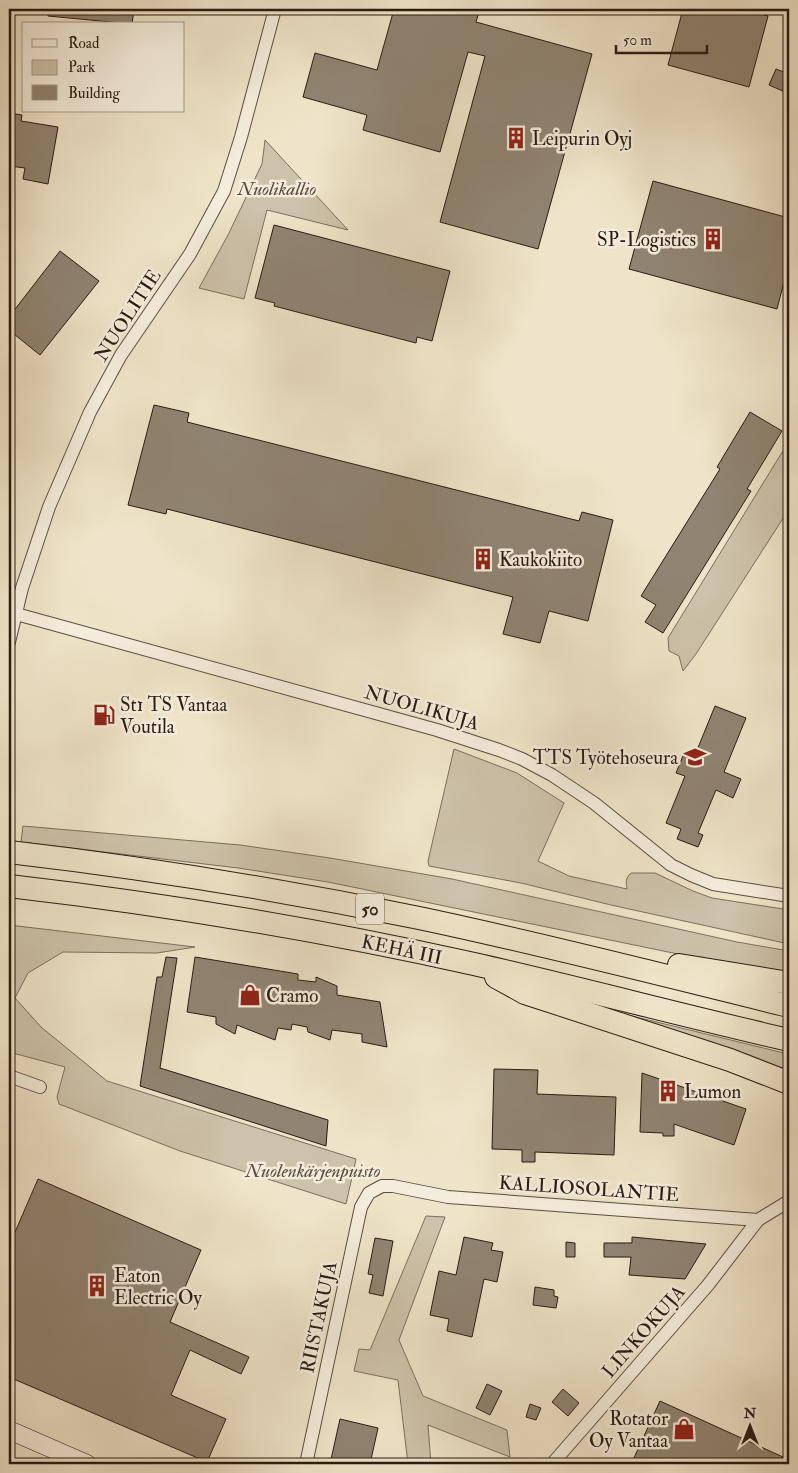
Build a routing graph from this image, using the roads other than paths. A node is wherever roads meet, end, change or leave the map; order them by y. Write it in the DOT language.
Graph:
graph roads {
  1 [pos="275,9"];
  2 [pos="12,613"];
  3 [pos="9,642"];
  4 [pos="9,852"];
  5 [pos="9,886"];
  6 [pos="789,896"];
  7 [pos="542,945"];
  8 [pos="473,964"];
  9 [pos="789,983"];
  10 [pos="789,1006"];
  11 [pos="789,1040"];
  12 [pos="9,1076"];
  13 [pos="789,1083"];
  14 [pos="40,1087"];
  15 [pos="382,1186"];
  16 [pos="789,1201"];
  17 [pos="758,1220"];
  18 [pos="9,1430"];
  19 [pos="60,1453"];
  20 [pos="76,1464"];
  21 [pos="87,1464"];
  22 [pos="306,1464"];
  23 [pos="552,1464"];
  1 -- 2 [label="street, NUOLITIE"];
  2 -- 3 [label="street, NUOLITIE"];
  2 -- 6 [label="street, NUOLIKUJA"];
  4 -- 7 [label="highway, KEHÄ III / 50"];
  5 -- 8 [label="highway, KEHÄ III / 50"];
  7 -- 9 [label="highway"];
  7 -- 10 [label="highway, KEHÄ III / 50"];
  8 -- 11 [label="highway, KEHÄ III / 50"];
  8 -- 13 [label="highway"];
  12 -- 14 [label="street"];
  15 -- 17 [label="street, KALLIOSOLANTIE"];
  15 -- 22 [label="street, RIISTAKUJA"];
  16 -- 17 [label="street"];
  17 -- 23 [label="street, LINKOKUJA"];
  18 -- 19 [label="main road"];
  19 -- 20 [label="main road"];
  19 -- 21 [label="main road"];
}
